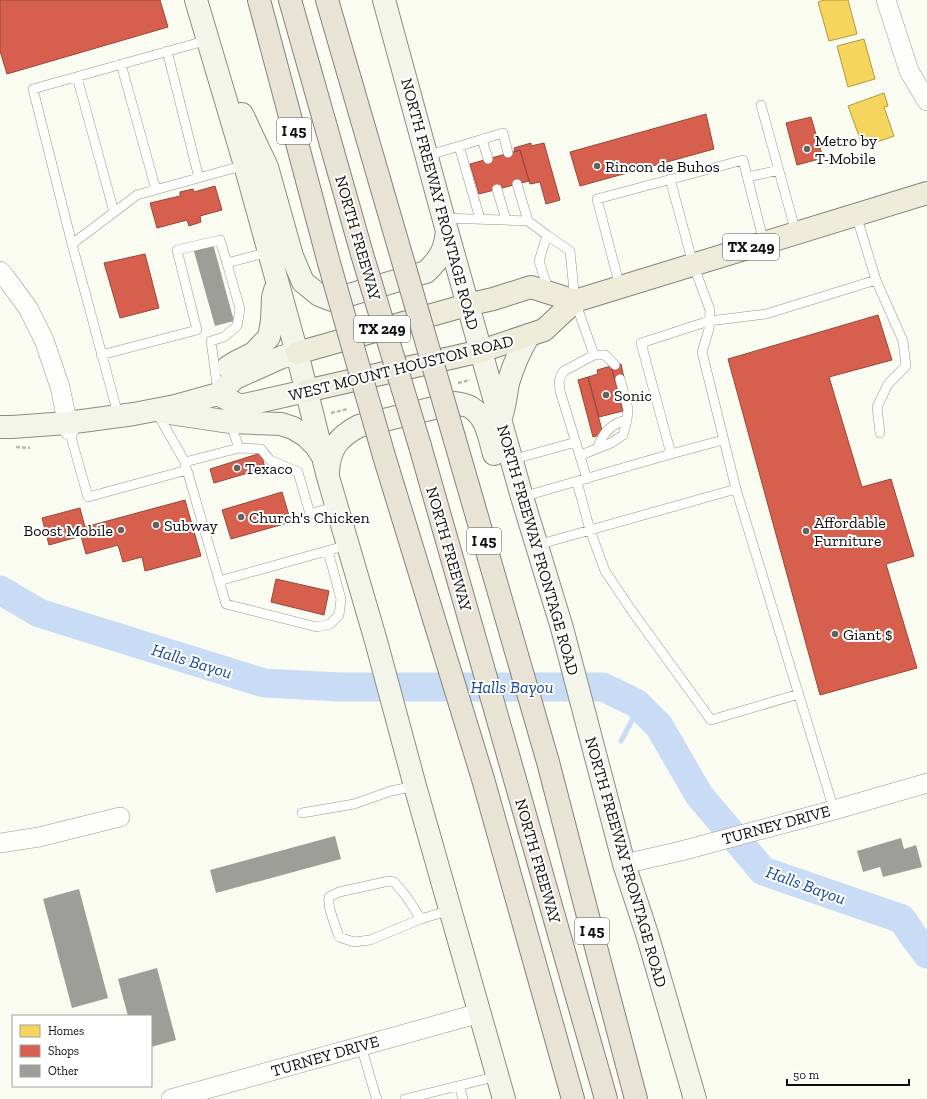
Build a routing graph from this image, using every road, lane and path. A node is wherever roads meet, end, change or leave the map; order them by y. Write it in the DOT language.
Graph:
graph roads {
  1 [pos="196,0"];
  2 [pos="258,0"];
  3 [pos="290,0"];
  4 [pos="327,0"];
  5 [pos="384,0"];
  6 [pos="886,0"];
  7 [pos="208,40"];
  8 [pos="167,52"];
  9 [pos="122,64"];
  10 [pos="77,77"];
  11 [pos="927,101"];
  12 [pos="761,105"];
  13 [pos="482,139"];
  14 [pos="459,146"];
  15 [pos="508,154"];
  16 [pos="426,156"];
  17 [pos="488,159"];
  18 [pos="245,165"];
  19 [pos="779,170"];
  20 [pos="748,177"];
  21 [pos="199,178"];
  22 [pos="670,180"];
  23 [pos="517,184"];
  24 [pos="497,189"];
  25 [pos="156,190"];
  26 [pos="927,193"];
  27 [pos="114,212"];
  28 [pos="856,214"];
  29 [pos="480,219"];
  30 [pos="506,220"];
  31 [pos="528,221"];
  32 [pos="445,224"];
  33 [pos="796,233"];
  34 [pos="547,236"];
  35 [pos="764,243"];
  36 [pos="72,244"];
  37 [pos="269,252"];
  38 [pos="227,263"];
  39 [pos="693,264"];
  40 [pos="0,271"];
  41 [pos="876,280"];
  42 [pos="277,281"];
  43 [pos="620,287"];
  44 [pos="549,293"];
  45 [pos="575,301"];
  46 [pos="467,305"];
  47 [pos="709,321"];
  48 [pos="197,330"];
  49 [pos="529,335"];
  50 [pos="211,341"];
  51 [pos="481,351"];
  52 [pos="297,353"];
  53 [pos="101,355"];
  54 [pos="594,355"];
  55 [pos="615,365"];
  56 [pos="620,379"];
  57 [pos="306,392"];
  58 [pos="223,403"];
  59 [pos="116,407"];
  60 [pos="166,408"];
  61 [pos="500,420"];
  62 [pos="627,420"];
  63 [pos="6,427"];
  64 [pos="68,427"];
  65 [pos="880,433"];
  66 [pos="724,440"];
  67 [pos="576,442"];
  68 [pos="239,448"];
  69 [pos="597,449"];
  70 [pos="671,454"];
  71 [pos="581,455"];
  72 [pos="511,460"];
  73 [pos="186,466"];
  74 [pos="326,468"];
  75 [pos="587,478"];
  76 [pos="577,482"];
  77 [pos="736,489"];
  78 [pos="522,497"];
  79 [pos="336,506"];
  80 [pos="590,530"];
  81 [pos="536,546"];
  82 [pos="338,548"];
  83 [pos="219,581"];
  84 [pos="562,628"];
  85 [pos="799,694"];
  86 [pos="927,783"];
  87 [pos="415,786"];
  88 [pos="834,810"];
  89 [pos="302,813"];
  90 [pos="120,817"];
  91 [pos="0,843"];
  92 [pos="624,864"];
  93 [pos="450,910"];
  94 [pos="421,919"];
  95 [pos="480,1013"];
  96 [pos="362,1046"];
  97 [pos="498,1076"];
  98 [pos="459,1086"];
  99 [pos="171,1099"];
  100 [pos="377,1099"];
  101 [pos="406,1099"];
  102 [pos="463,1099"];
  103 [pos="504,1099"];
  104 [pos="573,1099"];
  105 [pos="606,1099"];
  106 [pos="636,1099"];
  107 [pos="695,1099"];
  1 -- 7 [label="main road"];
  2 -- 104 [label="highway, NORTH FREEWAY / I 45, bridge"];
  3 -- 105 [label="highway, NORTH FREEWAY / I 45, bridge"];
  4 -- 106 [label="highway, NORTH FREEWAY / I 45, bridge"];
  5 -- 16 [label="main road, NORTH FREEWAY FRONTAGE ROAD"];
  6 -- 11 [label="street"];
  7 -- 8 [label="lane"];
  7 -- 18 [label="main road"];
  7 -- 32 [label="main road"];
  8 -- 9 [label="lane"];
  8 -- 21 [label="lane"];
  9 -- 10 [label="lane"];
  9 -- 25 [label="lane"];
  10 -- 27 [label="lane"];
  10 -- 36 [label="lane"];
  12 -- 19 [label="lane"];
  13 -- 14 [label="lane"];
  13 -- 15 [label="lane"];
  13 -- 17 [label="lane"];
  14 -- 16 [label="lane"];
  14 -- 29 [label="lane"];
  16 -- 32 [label="main road, NORTH FREEWAY FRONTAGE ROAD"];
  18 -- 21 [label="lane"];
  18 -- 37 [label="main road"];
  19 -- 20 [label="lane"];
  19 -- 33 [label="lane"];
  20 -- 22 [label="lane"];
  20 -- 35 [label="lane"];
  21 -- 25 [label="lane"];
  22 -- 39 [label="lane"];
  22 -- 43 [label="lane"];
  23 -- 31 [label="lane"];
  24 -- 30 [label="lane"];
  25 -- 27 [label="lane"];
  26 -- 28 [label="main road, WEST MOUNT HOUSTON ROAD / TX 249"];
  27 -- 36 [label="lane"];
  28 -- 33 [label="main road, WEST MOUNT HOUSTON ROAD / TX 249"];
  28 -- 41 [label="lane"];
  29 -- 30 [label="lane"];
  29 -- 32 [label="lane"];
  30 -- 31 [label="lane"];
  31 -- 34 [label="lane"];
  32 -- 46 [label="main road, NORTH FREEWAY FRONTAGE ROAD"];
  33 -- 35 [label="main road, WEST MOUNT HOUSTON ROAD / TX 249"];
  34 -- 44 [label="lane"];
  34 -- 45 [label="lane"];
  35 -- 39 [label="main road, WEST MOUNT HOUSTON ROAD / TX 249"];
  36 -- 53 [label="lane"];
  37 -- 38 [label="lane"];
  37 -- 42 [label="main road"];
  38 -- 48 [label="lane"];
  38 -- 50 [label="lane"];
  39 -- 43 [label="main road, WEST MOUNT HOUSTON ROAD / TX 249"];
  39 -- 47 [label="lane"];
  40 -- 64 [label="street"];
  41 -- 47 [label="lane"];
  41 -- 65 [label="lane"];
  42 -- 52 [label="main road"];
  42 -- 58 [label="main road"];
  43 -- 45 [label="main road, WEST MOUNT HOUSTON ROAD / TX 249"];
  44 -- 45 [label="main road, TX 249"];
  44 -- 46 [label="main road, TX 249"];
  45 -- 49 [label="main road, WEST MOUNT HOUSTON ROAD / TX 249"];
  45 -- 54 [label="lane"];
  46 -- 51 [label="main road, NORTH FREEWAY FRONTAGE ROAD"];
  46 -- 52 [label="main road, TX 249"];
  47 -- 66 [label="lane"];
  47 -- 70 [label="lane"];
  48 -- 50 [label="lane"];
  48 -- 53 [label="lane"];
  49 -- 51 [label="main road, WEST MOUNT HOUSTON ROAD / TX 249"];
  49 -- 61 [label="main road"];
  50 -- 58 [label="lane"];
  51 -- 57 [label="main road, WEST MOUNT HOUSTON ROAD / TX 249"];
  51 -- 61 [label="main road, NORTH FREEWAY FRONTAGE ROAD"];
  52 -- 57 [label="main road"];
  52 -- 58 [label="main road"];
  53 -- 59 [label="lane"];
  54 -- 55 [label="lane"];
  54 -- 67 [label="lane"];
  56 -- 62 [label="lane"];
  57 -- 58 [label="main road, WEST MOUNT HOUSTON ROAD"];
  57 -- 74 [label="main road"];
  58 -- 60 [label="main road"];
  58 -- 60 [label="main road"];
  58 -- 68 [label="lane"];
  58 -- 74 [label="main road"];
  60 -- 64 [label="main road"];
  60 -- 73 [label="lane"];
  61 -- 72 [label="main road, NORTH FREEWAY FRONTAGE ROAD"];
  62 -- 69 [label="lane"];
  62 -- 69 [label="lane"];
  63 -- 64 [label="main road"];
  64 -- 73 [label="lane"];
  66 -- 70 [label="lane"];
  66 -- 77 [label="lane"];
  67 -- 71 [label="lane"];
  67 -- 72 [label="lane"];
  68 -- 73 [label="lane"];
  68 -- 79 [label="lane"];
  69 -- 71 [label="lane"];
  70 -- 75 [label="lane"];
  71 -- 75 [label="lane"];
  72 -- 78 [label="main road, NORTH FREEWAY FRONTAGE ROAD"];
  73 -- 83 [label="lane"];
  74 -- 79 [label="main road"];
  74 -- 84 [label="main road"];
  75 -- 76 [label="lane"];
  76 -- 78 [label="lane"];
  76 -- 80 [label="lane"];
  77 -- 80 [label="lane"];
  77 -- 85 [label="lane"];
  78 -- 81 [label="main road, NORTH FREEWAY FRONTAGE ROAD"];
  79 -- 82 [label="main road"];
  80 -- 81 [label="lane"];
  80 -- 85 [label="lane"];
  81 -- 84 [label="main road, NORTH FREEWAY FRONTAGE ROAD"];
  82 -- 83 [label="lane"];
  82 -- 83 [label="lane"];
  82 -- 87 [label="main road"];
  84 -- 92 [label="main road, NORTH FREEWAY FRONTAGE ROAD"];
  85 -- 88 [label="lane"];
  86 -- 88 [label="street, TURNEY DRIVE"];
  87 -- 89 [label="lane"];
  87 -- 93 [label="main road"];
  88 -- 92 [label="street, TURNEY DRIVE"];
  90 -- 91 [label="street"];
  92 -- 107 [label="main road, NORTH FREEWAY FRONTAGE ROAD"];
  93 -- 94 [label="lane"];
  93 -- 95 [label="main road"];
  94 -- 94 [label="lane"];
  95 -- 96 [label="street, TURNEY DRIVE"];
  95 -- 97 [label="main road"];
  96 -- 99 [label="street, TURNEY DRIVE"];
  96 -- 100 [label="lane"];
  97 -- 98 [label="lane"];
  97 -- 103 [label="main road"];
  98 -- 101 [label="lane"];
  98 -- 102 [label="lane"];
}
